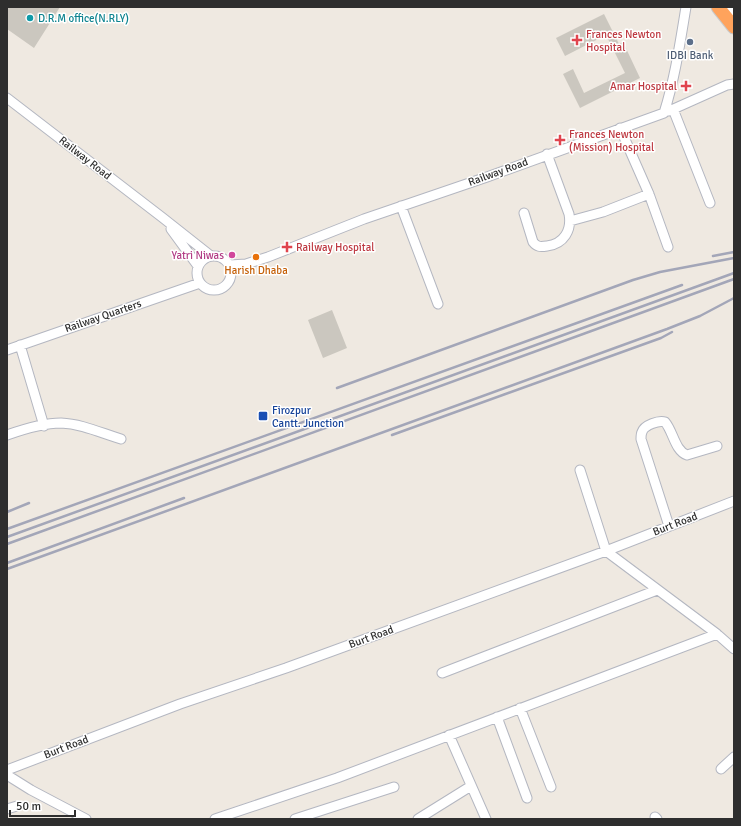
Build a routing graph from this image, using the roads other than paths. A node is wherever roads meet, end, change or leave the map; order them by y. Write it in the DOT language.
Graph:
graph roads {
  1 [pos="686,7"];
  2 [pos="718,7"];
  3 [pos="731,7"];
  4 [pos="734,12"];
  5 [pos="734,27"];
  6 [pos="734,84"];
  7 [pos="7,98"];
  8 [pos="673,109"];
  9 [pos="664,113"];
  10 [pos="620,128"];
  11 [pos="547,154"];
  12 [pos="649,194"];
  13 [pos="710,203"];
  14 [pos="401,206"];
  15 [pos="524,213"];
  16 [pos="163,218"];
  17 [pos="570,221"];
  18 [pos="668,247"];
  19 [pos="211,256"];
  20 [pos="230,265"];
  21 [pos="198,266"];
  22 [pos="200,283"];
  23 [pos="438,304"];
  24 [pos="20,345"];
  25 [pos="7,350"];
  26 [pos="44,426"];
  27 [pos="7,435"];
  28 [pos="121,439"];
  29 [pos="717,446"];
  30 [pos="580,470"];
  31 [pos="734,501"];
  32 [pos="669,526"];
  33 [pos="606,550"];
  34 [pos="658,590"];
  35 [pos="717,634"];
  36 [pos="734,649"];
  37 [pos="442,673"];
  38 [pos="520,708"];
  39 [pos="497,717"];
  40 [pos="449,735"];
  41 [pos="734,757"];
  42 [pos="721,769"];
  43 [pos="7,770"];
  44 [pos="7,775"];
  45 [pos="471,786"];
  46 [pos="394,787"];
  47 [pos="551,787"];
  48 [pos="527,798"];
  49 [pos="17,806"];
  50 [pos="7,809"];
  51 [pos="86,819"];
  52 [pos="215,819"];
  53 [pos="295,819"];
  54 [pos="418,819"];
  55 [pos="486,819"];
  1 -- 9 [label="street"];
  2 -- 5 [label="highway"];
  3 -- 4 [label="street"];
  6 -- 8 [label="street, Railway Road"];
  7 -- 16 [label="street, Railway Road"];
  8 -- 9 [label="street, Railway Road"];
  8 -- 13 [label="street"];
  9 -- 10 [label="street, Railway Road"];
  10 -- 11 [label="street, Railway Road"];
  10 -- 12 [label="street"];
  11 -- 14 [label="street, Railway Road"];
  11 -- 17 [label="street"];
  12 -- 17 [label="street"];
  12 -- 18 [label="street"];
  14 -- 20 [label="street, Railway Road"];
  14 -- 23 [label="street"];
  15 -- 17 [label="street"];
  16 -- 19 [label="street, Railway Road"];
  16 -- 21 [label="street, Railway Road"];
  19 -- 20 [label="street"];
  19 -- 21 [label="street"];
  20 -- 22 [label="street"];
  21 -- 22 [label="street"];
  22 -- 24 [label="street, Railway Quarters"];
  24 -- 25 [label="street, Railway Quarters"];
  24 -- 26 [label="street"];
  26 -- 27 [label="street"];
  26 -- 28 [label="street"];
  29 -- 32 [label="street"];
  30 -- 33 [label="street"];
  31 -- 32 [label="street, Burt Road"];
  32 -- 33 [label="street, Burt Road"];
  33 -- 34 [label="street"];
  33 -- 43 [label="street, Burt Road"];
  34 -- 35 [label="street"];
  34 -- 37 [label="street"];
  35 -- 36 [label="street"];
  35 -- 38 [label="street"];
  38 -- 39 [label="street"];
  38 -- 47 [label="street"];
  39 -- 40 [label="street"];
  39 -- 48 [label="street"];
  40 -- 45 [label="street"];
  40 -- 52 [label="street"];
  41 -- 42 [label="street"];
  44 -- 51 [label="street"];
  45 -- 54 [label="street"];
  45 -- 55 [label="street"];
  46 -- 53 [label="street"];
  49 -- 50 [label="street"];
}
